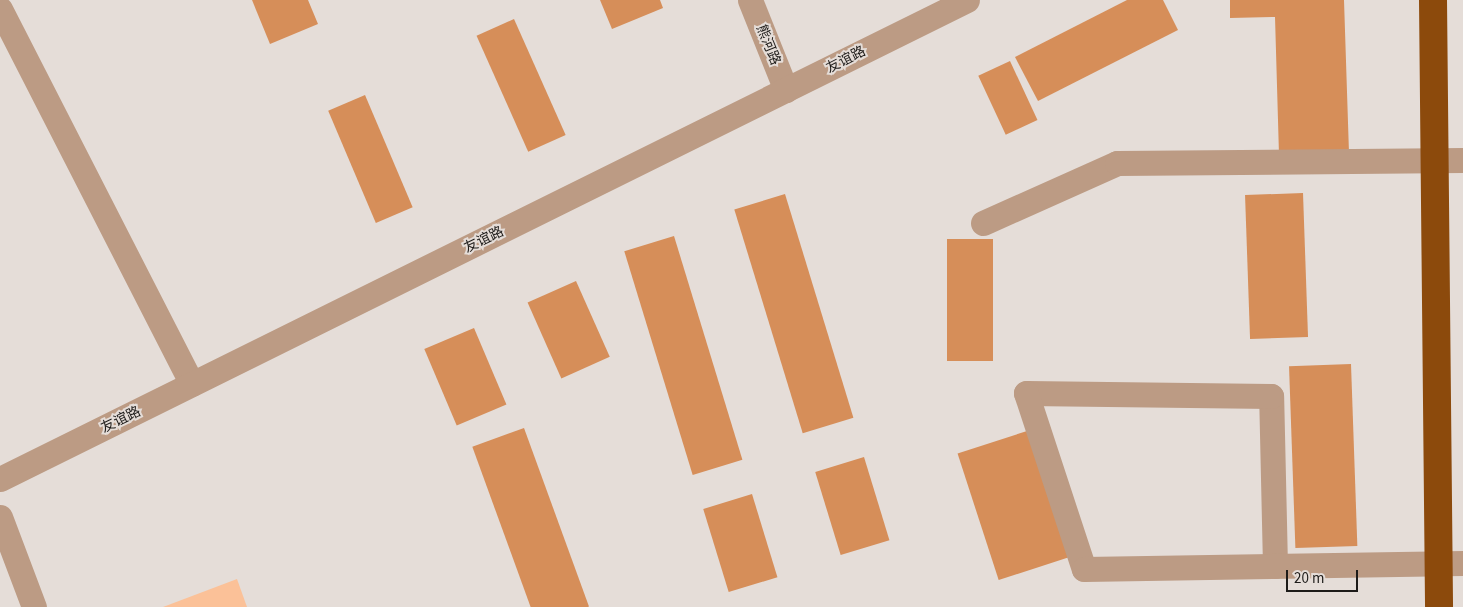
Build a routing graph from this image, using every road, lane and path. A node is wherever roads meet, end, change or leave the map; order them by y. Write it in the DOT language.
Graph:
graph roads {
  1 [pos="750,0"];
  2 [pos="967,0"];
  3 [pos="1433,0"];
  4 [pos="0,9"];
  5 [pos="786,90"];
  6 [pos="1435,160"];
  7 [pos="1463,160"];
  8 [pos="984,223"];
  9 [pos="192,384"];
  10 [pos="0,480"];
  11 [pos="0,517"];
  12 [pos="1451,563"];
  13 [pos="1275,566"];
  14 [pos="34,607"];
  15 [pos="1440,607"];
  1 -- 5 [label="street, 熊河路"];
  2 -- 5 [label="street, 友谊路"];
  3 -- 6 [label="highway"];
  4 -- 9 [label="street"];
  5 -- 9 [label="street, 友谊路"];
  6 -- 7 [label="street"];
  6 -- 8 [label="street"];
  6 -- 12 [label="highway"];
  9 -- 10 [label="street, 友谊路"];
  11 -- 14 [label="street"];
  12 -- 13 [label="street"];
  12 -- 15 [label="highway"];
  13 -- 13 [label="street"];
}
